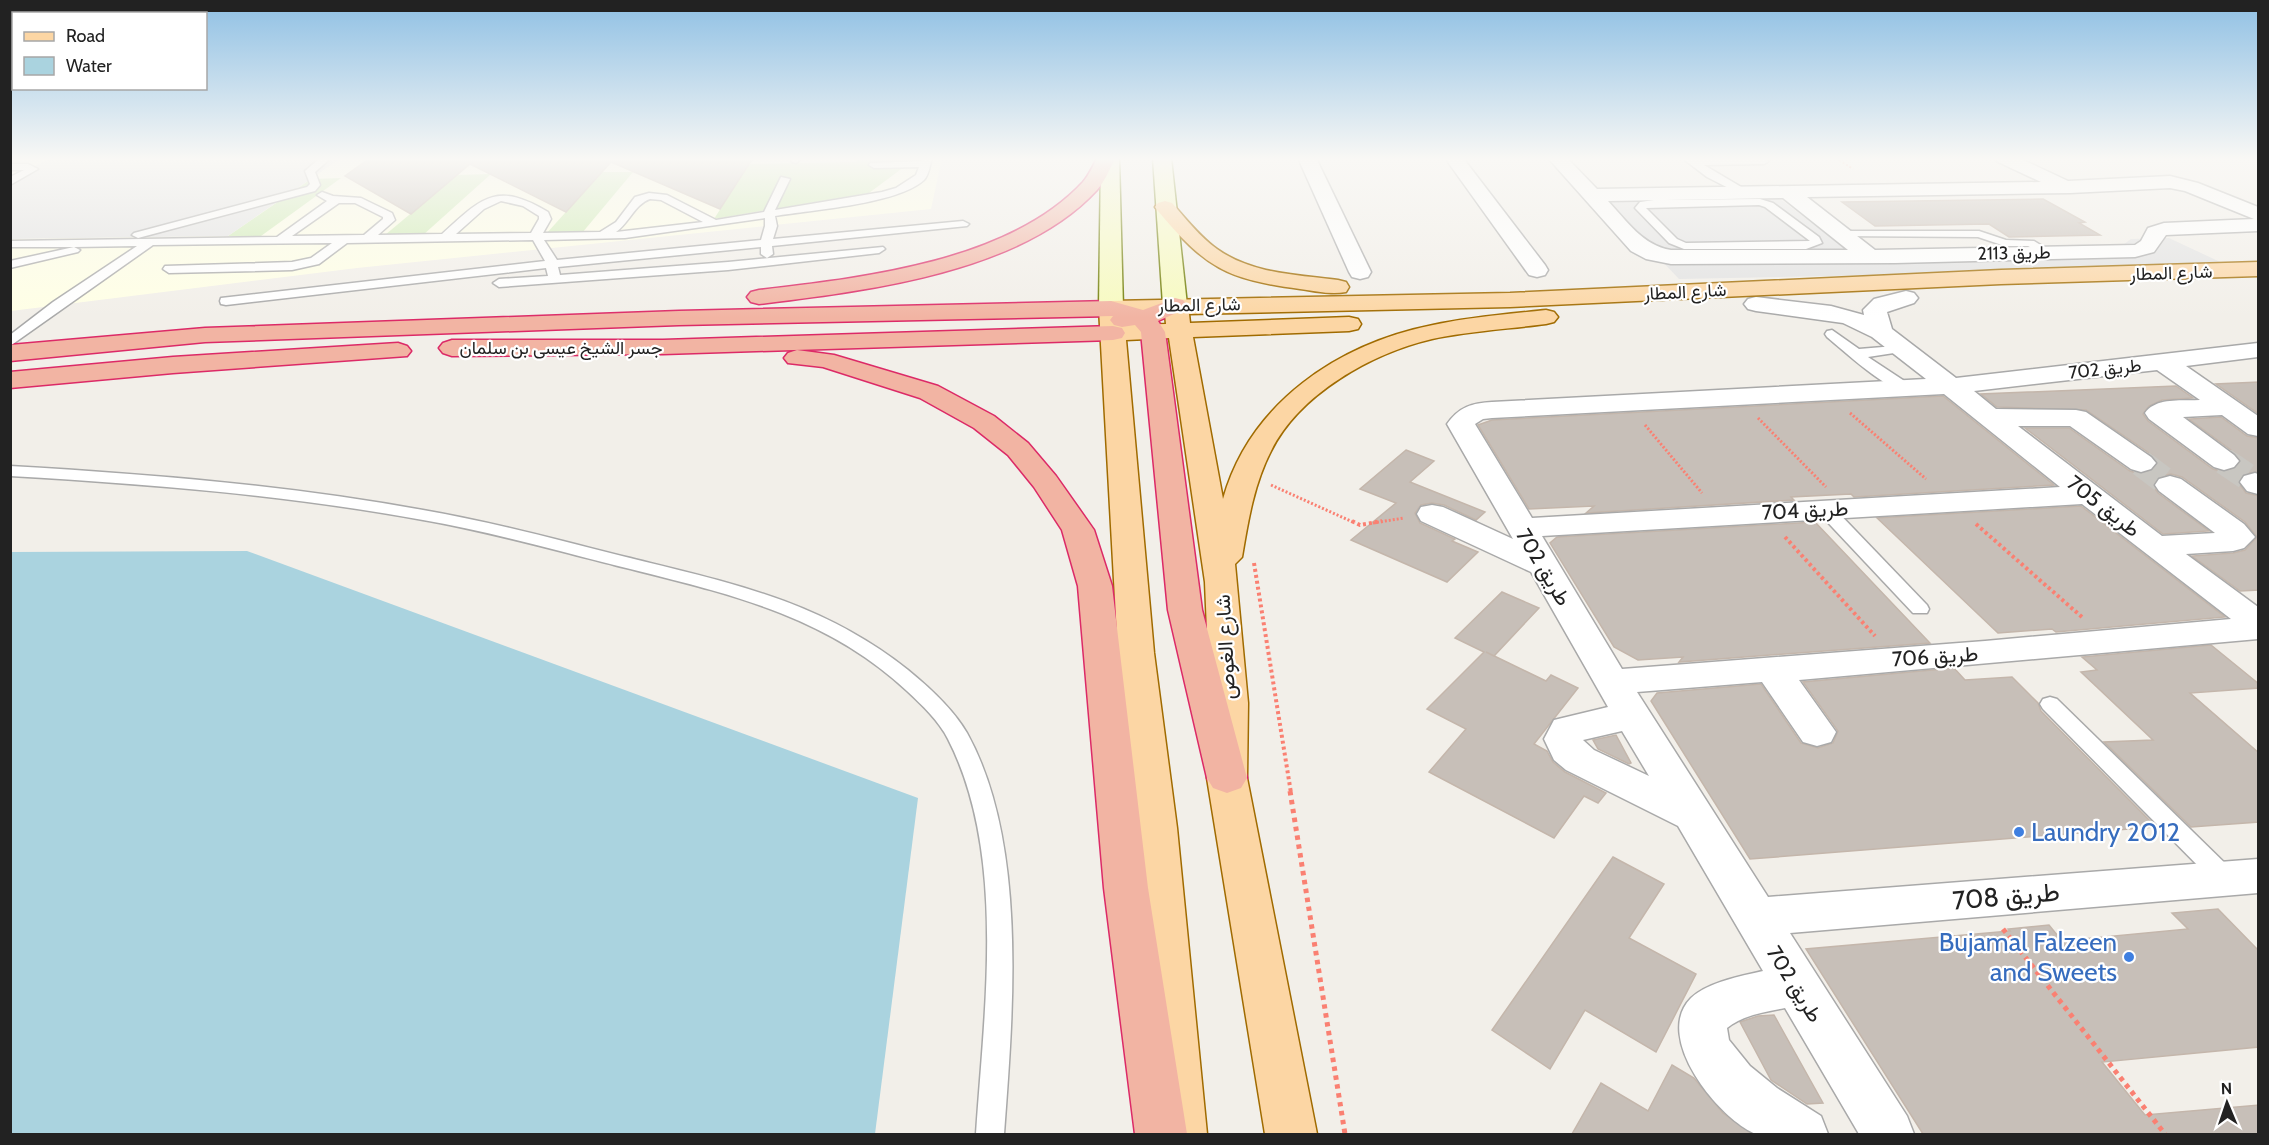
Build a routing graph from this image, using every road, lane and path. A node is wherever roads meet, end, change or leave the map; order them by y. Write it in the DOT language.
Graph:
graph roads {
  1 [pos="225,211"];
  2 [pos="320,211"];
  3 [pos="381,211"];
  4 [pos="475,211"];
  5 [pos="539,211"];
  6 [pos="630,211"];
  7 [pos="691,211"];
  8 [pos="785,211"];
  9 [pos="1061,211"];
  10 [pos="1119,211"];
  11 [pos="1164,211"];
  12 [pos="1169,211"];
  13 [pos="1332,211"];
  14 [pos="1494,211"];
  15 [pos="1606,211"];
  16 [pos="1644,211"];
  17 [pos="1776,211"];
  18 [pos="1813,211"];
  19 [pos="770,214"];
  20 [pos="714,223"];
  21 [pos="963,224"];
  22 [pos="2259,225"];
  23 [pos="1843,234"];
  24 [pos="602,236"];
  25 [pos="537,237"];
  26 [pos="446,238"];
  27 [pos="344,239"];
  28 [pos="367,239"];
  29 [pos="280,240"];
  30 [pos="108,242"];
  31 [pos="152,242"];
  32 [pos="766,242"];
  33 [pos="10,244"];
  34 [pos="879,249"];
  35 [pos="1756,251"];
  36 [pos="2044,251"];
  37 [pos="1874,254"];
  38 [pos="2003,260"];
  39 [pos="770,262"];
  40 [pos="553,264"];
  41 [pos="10,265"];
  42 [pos="170,269"];
  43 [pos="1537,270"];
  44 [pos="2259,270"];
  45 [pos="1360,272"];
  46 [pos="554,278"];
  47 [pos="476,285"];
  48 [pos="2259,288"];
  49 [pos="1906,298"];
  50 [pos="1510,300"];
  51 [pos="226,301"];
  52 [pos="1756,304"];
  53 [pos="1604,309"];
  54 [pos="1141,321"];
  55 [pos="294,332"];
  56 [pos="1881,332"];
  57 [pos="1832,334"];
  58 [pos="10,342"];
  59 [pos="663,347"];
  60 [pos="438,348"];
  61 [pos="1902,348"];
  62 [pos="2259,350"];
  63 [pos="10,353"];
  64 [pos="1856,354"];
  65 [pos="2163,363"];
  66 [pos="10,380"];
  67 [pos="1952,386"];
  68 [pos="1907,389"];
  69 [pos="1737,398"];
  70 [pos="1627,404"];
  71 [pos="2227,407"];
  72 [pos="1992,417"];
  73 [pos="2259,428"];
  74 [pos="2224,461"];
  75 [pos="2141,463"];
  76 [pos="10,471"];
  77 [pos="1269,485"];
  78 [pos="2170,485"];
  79 [pos="2089,494"];
  80 [pos="1835,508"];
  81 [pos="1763,512"];
  82 [pos="1432,514"];
  83 [pos="1719,514"];
  84 [pos="1521,528"];
  85 [pos="2156,546"];
  86 [pos="1544,566"];
  87 [pos="1237,569"];
  88 [pos="1920,609"];
  89 [pos="2259,626"];
  90 [pos="1895,659"];
  91 [pos="1772,670"];
  92 [pos="1612,682"];
  93 [pos="2050,704"];
  94 [pos="1632,715"];
  95 [pos="1817,732"];
  96 [pos="1227,778"];
  97 [pos="1693,815"];
  98 [pos="2242,877"];
  99 [pos="1978,898"];
  100 [pos="1754,917"];
  101 [pos="1795,984"];
  102 [pos="990,1134"];
  103 [pos="1161,1134"];
  104 [pos="1180,1134"];
  105 [pos="1291,1134"];
  106 [pos="1345,1134"];
  107 [pos="1802,1134"];
  108 [pos="1888,1134"];
  109 [pos="2165,1134"];
  1 -- 30 [label="lane"];
  2 -- 29 [label="lane"];
  3 -- 28 [label="lane"];
  4 -- 26 [label="lane"];
  5 -- 25 [label="lane"];
  6 -- 24 [label="lane"];
  7 -- 20 [label="lane"];
  8 -- 19 [label="lane"];
  9 -- 55 [label="highway"];
  10 -- 54 [label="main road, شارع الغوص"];
  11 -- 54 [label="main road, شارع الغوص"];
  12 -- 50 [label="main road"];
  13 -- 45 [label="street"];
  14 -- 43 [label="street"];
  15 -- 35 [label="street, طريق 2113"];
  16 -- 35 [label="lane"];
  17 -- 35 [label="lane"];
  18 -- 23 [label="street"];
  19 -- 20 [label="lane"];
  19 -- 32 [label="lane"];
  20 -- 24 [label="lane"];
  21 -- 32 [label="lane"];
  22 -- 36 [label="street, طريق 2113"];
  23 -- 36 [label="lane"];
  23 -- 37 [label="street"];
  24 -- 25 [label="lane"];
  25 -- 26 [label="lane"];
  25 -- 40 [label="lane"];
  26 -- 28 [label="lane"];
  27 -- 28 [label="lane"];
  27 -- 29 [label="lane"];
  27 -- 42 [label="lane"];
  29 -- 31 [label="lane"];
  30 -- 31 [label="lane"];
  30 -- 33 [label="lane"];
  30 -- 41 [label="lane"];
  31 -- 58 [label="lane"];
  32 -- 39 [label="lane"];
  32 -- 40 [label="lane"];
  34 -- 39 [label="lane"];
  35 -- 37 [label="street, طريق 2113"];
  36 -- 38 [label="street, طريق 2113"];
  37 -- 38 [label="street, طريق 2113"];
  38 -- 44 [label="main road, شارع المطار"];
  38 -- 50 [label="main road, شارع المطار"];
  39 -- 46 [label="lane"];
  40 -- 46 [label="lane"];
  40 -- 51 [label="lane"];
  46 -- 47 [label="lane"];
  48 -- 49 [label="main road, شارع المطار"];
  49 -- 52 [label="main road, شارع المطار"];
  49 -- 56 [label="street"];
  50 -- 54 [label="main road, شارع المطار"];
  52 -- 53 [label="main road, شارع المطار"];
  52 -- 56 [label="street"];
  53 -- 54 [label="main road, شارع المطار"];
  53 -- 87 [label="main road"];
  54 -- 55 [label="highway, جسر الشيخ عيسى بن سلمان"];
  54 -- 59 [label="highway, جسر الشيخ عيسى بن سلمان"];
  54 -- 60 [label="highway"];
  54 -- 87 [label="main road, شارع الغوص"];
  54 -- 96 [label="highway"];
  54 -- 104 [label="main road, شارع الغوص"];
  55 -- 63 [label="highway, جسر الشيخ عيسى بن سلمان"];
  56 -- 61 [label="street"];
  57 -- 64 [label="lane"];
  59 -- 60 [label="highway, جسر الشيخ عيسى بن سلمان"];
  59 -- 103 [label="highway"];
  60 -- 66 [label="highway, جسر الشيخ عيسى بن سلمان"];
  61 -- 64 [label="lane"];
  61 -- 67 [label="street"];
  62 -- 65 [label="street, طريق 702"];
  64 -- 68 [label="lane"];
  65 -- 67 [label="street, طريق 702"];
  65 -- 71 [label="street"];
  67 -- 68 [label="street, طريق 702"];
  67 -- 72 [label="street, طريق 705"];
  68 -- 69 [label="street, طريق 702"];
  69 -- 70 [label="street, طريق 702"];
  69 -- 80 [label="path"];
  70 -- 83 [label="path"];
  70 -- 84 [label="street, طريق 702"];
  71 -- 73 [label="street"];
  71 -- 74 [label="street"];
  72 -- 75 [label="street"];
  72 -- 79 [label="street, طريق 705"];
  76 -- 102 [label="lane"];
  77 -- 82 [label="path"];
  78 -- 85 [label="street"];
  79 -- 80 [label="street, طريق 704"];
  79 -- 85 [label="street, طريق 705"];
  80 -- 81 [label="street, طريق 704"];
  80 -- 88 [label="lane"];
  81 -- 83 [label="street, طريق 704"];
  81 -- 90 [label="path"];
  82 -- 86 [label="street"];
  83 -- 84 [label="street, طريق 704"];
  84 -- 86 [label="street, طريق 702"];
  85 -- 89 [label="street, طريق 705"];
  86 -- 92 [label="street, طريق 702"];
  87 -- 96 [label="main road, شارع الغوص"];
  87 -- 106 [label="path"];
  89 -- 90 [label="street, طريق 706"];
  90 -- 91 [label="street, طريق 706"];
  91 -- 92 [label="street, طريق 706"];
  91 -- 95 [label="street"];
  92 -- 94 [label="street, طريق 702"];
  93 -- 98 [label="lane"];
  94 -- 97 [label="street, طريق 702"];
  94 -- 97 [label="street"];
  96 -- 105 [label="main road, شارع الغوص"];
  97 -- 100 [label="street, طريق 702"];
  98 -- 99 [label="street, طريق 708"];
  99 -- 100 [label="street, طريق 708"];
  99 -- 109 [label="path"];
  100 -- 101 [label="street, طريق 702"];
  101 -- 107 [label="street"];
  101 -- 108 [label="street, طريق 702"];
}
